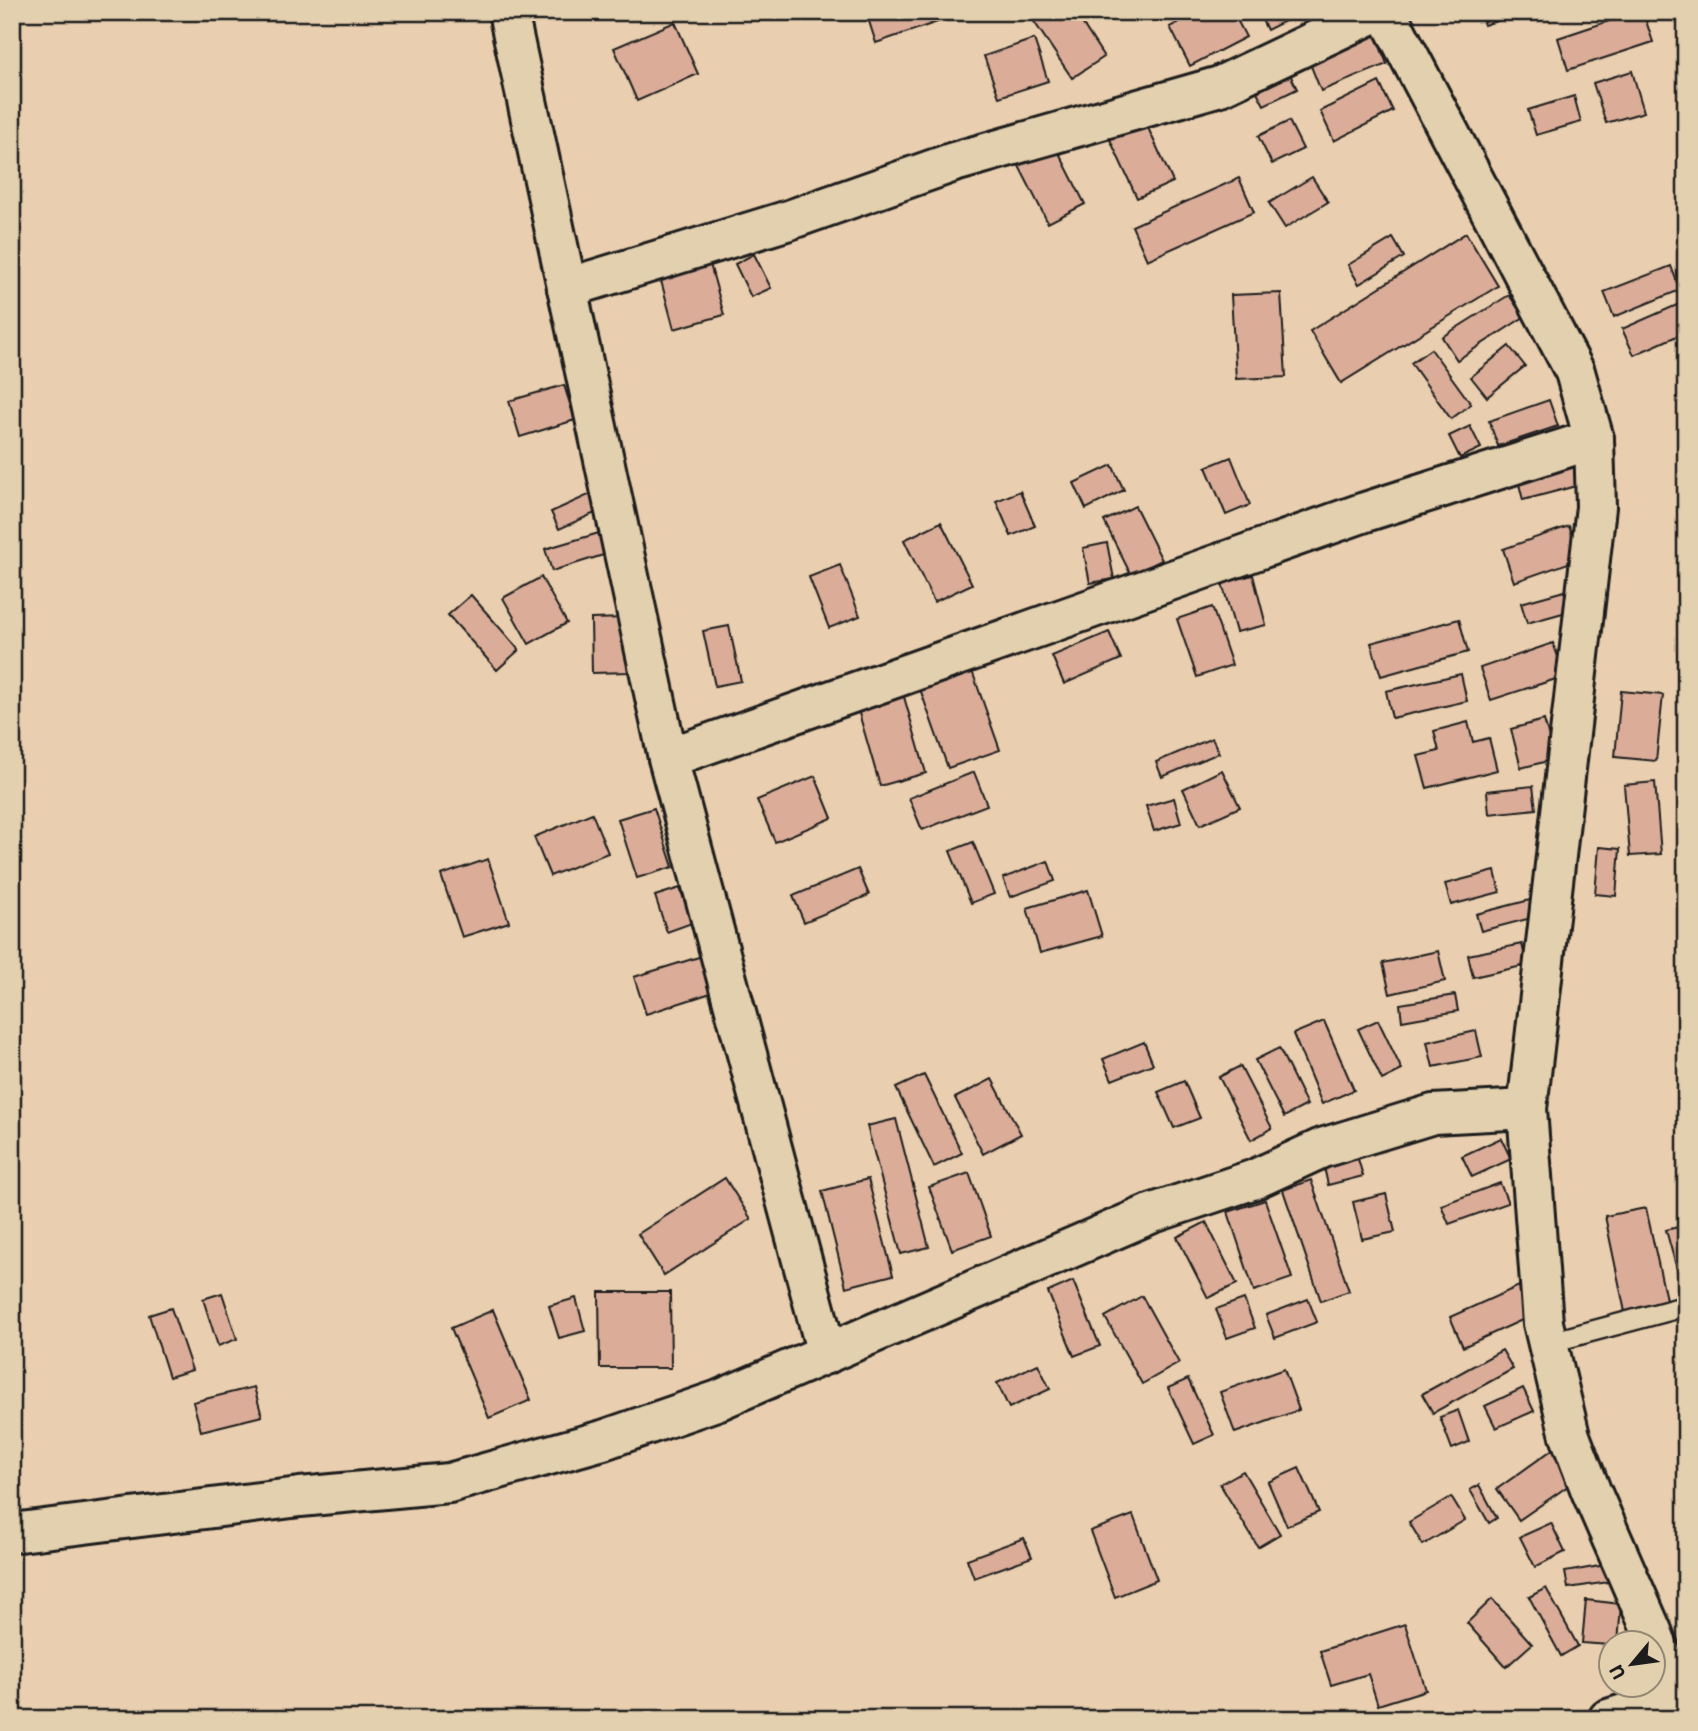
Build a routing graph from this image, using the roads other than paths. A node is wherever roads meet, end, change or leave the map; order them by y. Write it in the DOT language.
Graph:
graph roads {
  1 [pos="509,12"];
  2 [pos="1376,12"];
  3 [pos="1386,12"];
  4 [pos="567,288"];
  5 [pos="1594,439"];
  6 [pos="668,758"];
  7 [pos="1527,1109"];
  8 [pos="1686,1306"];
  9 [pos="1548,1343"];
  10 [pos="827,1354"];
  11 [pos="12,1533"];
  12 [pos="1681,1695"];
  13 [pos="1608,1719"];
  1 -- 4 [label="street"];
  2 -- 4 [label="street"];
  3 -- 5 [label="street"];
  4 -- 6 [label="street"];
  5 -- 6 [label="street"];
  5 -- 7 [label="street"];
  6 -- 10 [label="street"];
  7 -- 9 [label="street"];
  7 -- 10 [label="street"];
  8 -- 9 [label="lane"];
  9 -- 12 [label="street"];
  10 -- 11 [label="street"];
  12 -- 13 [label="street"];
}
